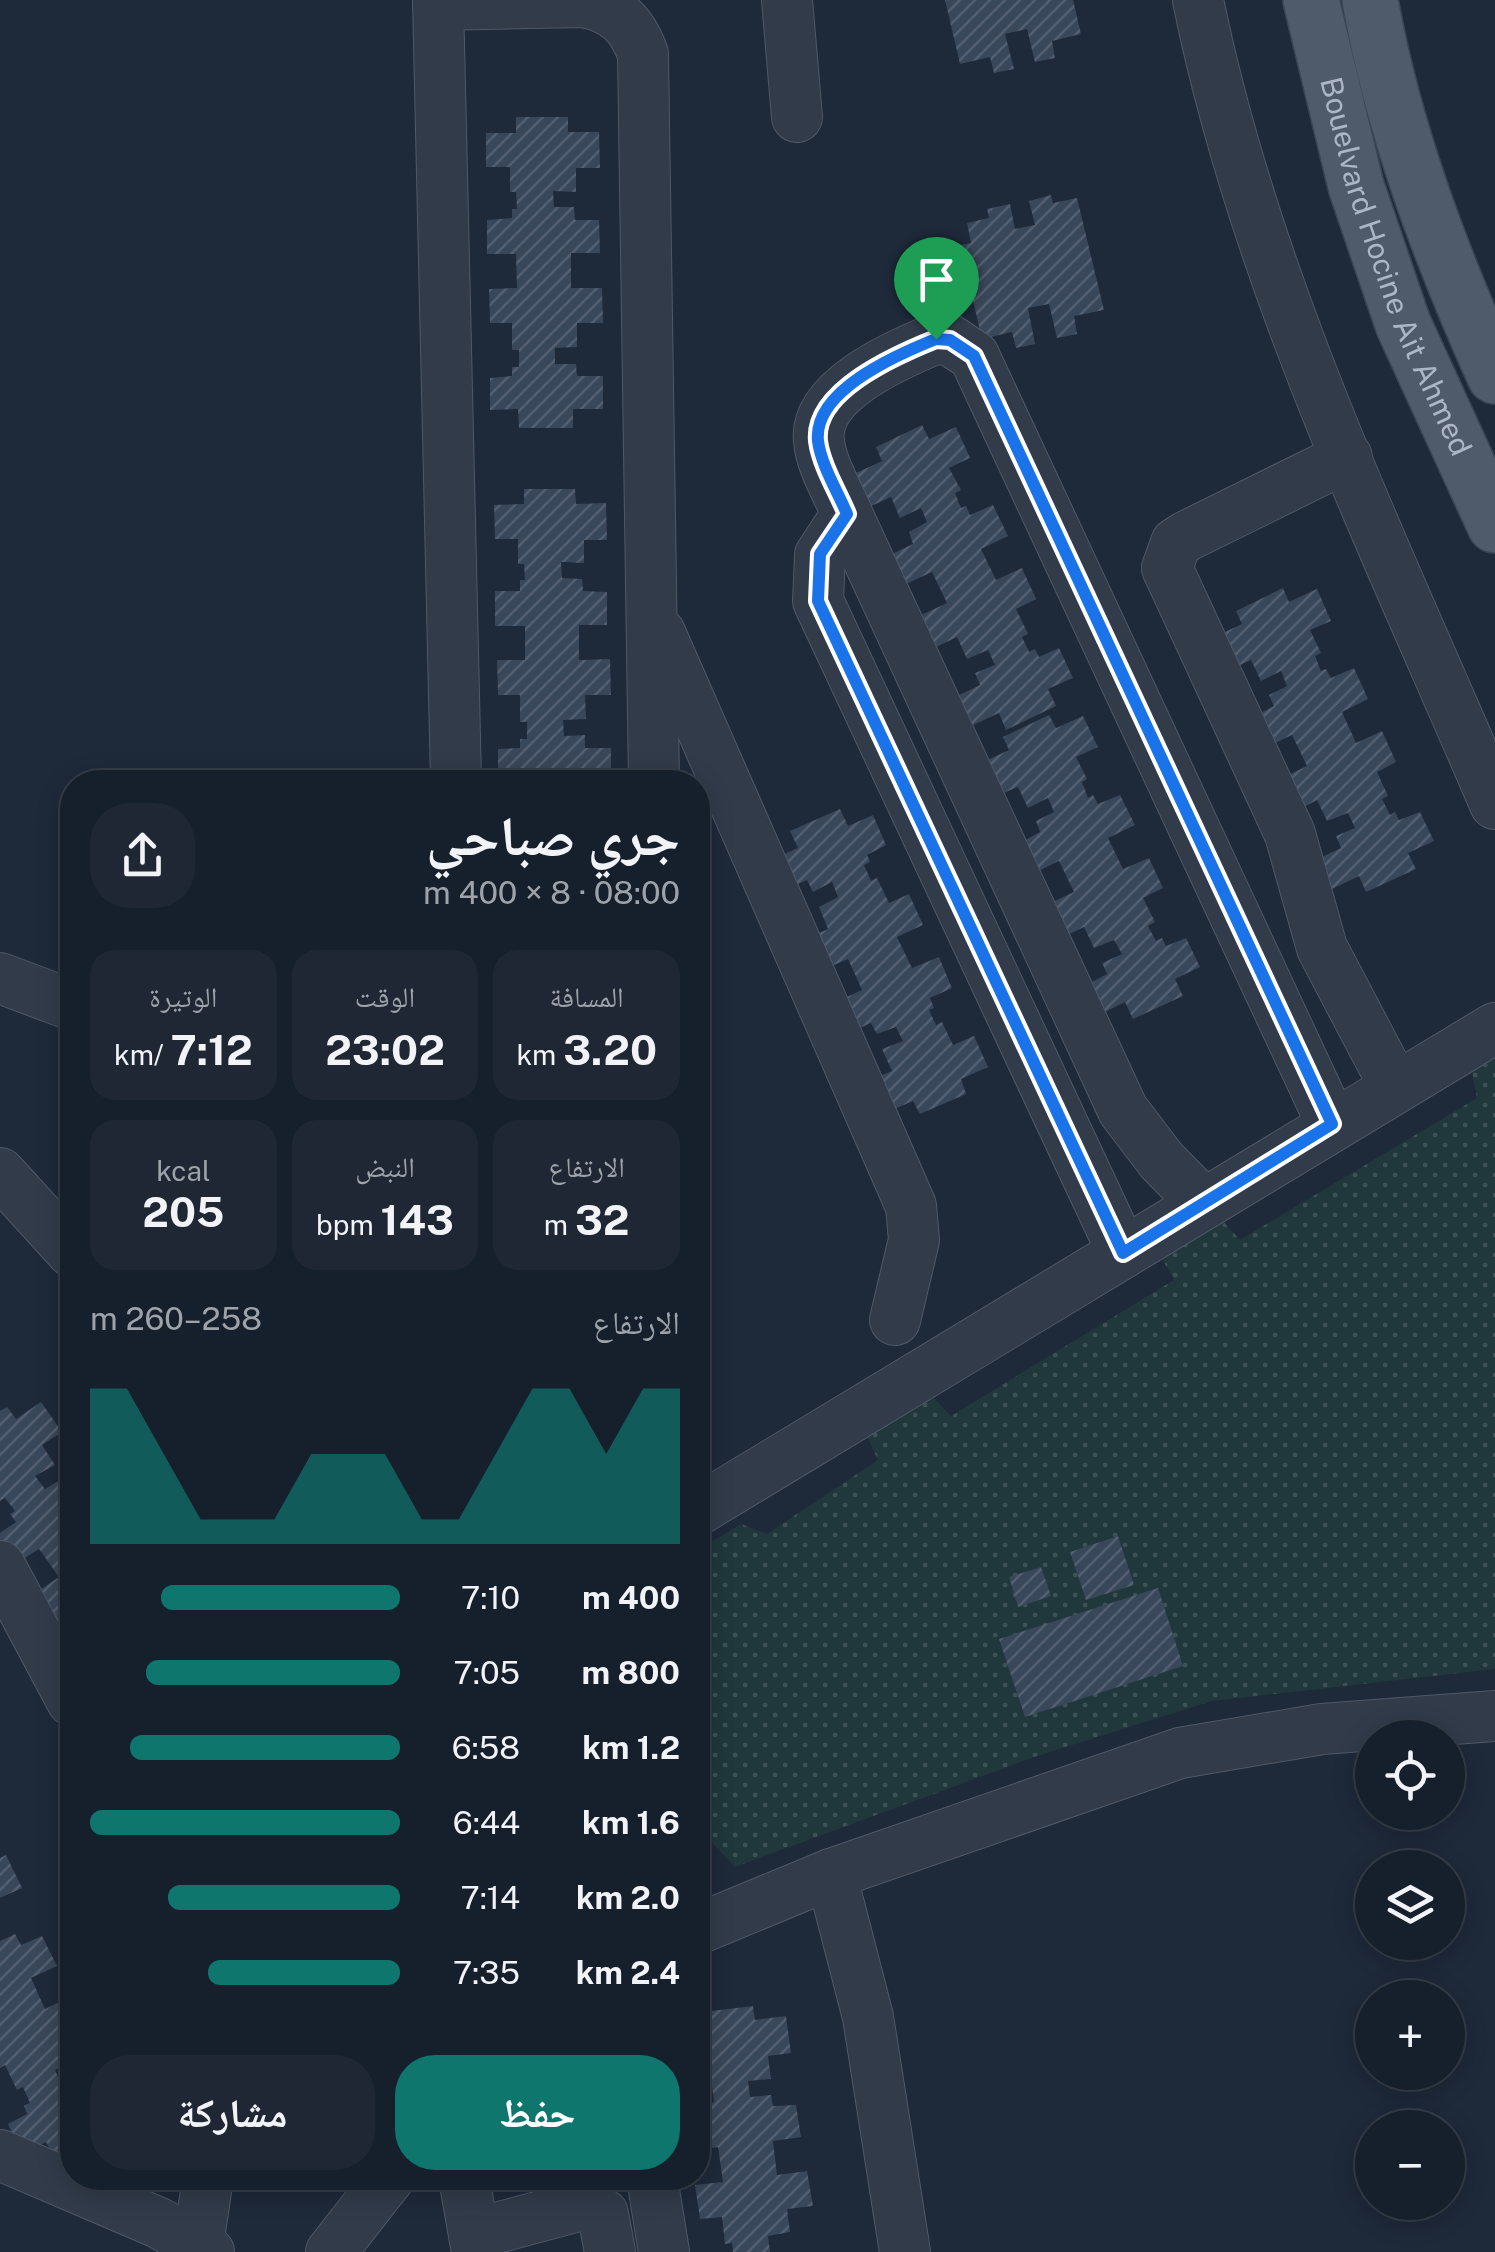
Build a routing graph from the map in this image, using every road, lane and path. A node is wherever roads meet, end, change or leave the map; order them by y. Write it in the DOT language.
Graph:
graph roads {
  1 [pos="787,0"];
  2 [pos="1198,0"];
  3 [pos="1312,0"];
  4 [pos="1370,0"];
  5 [pos="438,2"];
  6 [pos="797,118"];
  7 [pos="1495,376"];
  8 [pos="1347,457"];
  9 [pos="847,514"];
  10 [pos="1495,525"];
  11 [pos="652,615"];
  12 [pos="456,770"];
  13 [pos="654,770"];
  14 [pos="1495,804"];
  15 [pos="0,947"];
  16 [pos="60,970"];
  17 [pos="0,978"];
  18 [pos="60,1001"];
  19 [pos="1495,1028"];
  20 [pos="1394,1085"];
  21 [pos="1332,1124"];
  22 [pos="0,1173"];
  23 [pos="1204,1204"];
  24 [pos="60,1239"];
  25 [pos="1123,1253"];
  26 [pos="896,1320"];
  27 [pos="710,1503"];
  28 [pos="0,1566"];
  29 [pos="60,1679"];
  30 [pos="1495,1716"];
  31 [pos="831,1874"];
  32 [pos="710,1924"];
  33 [pos="0,2154"];
  34 [pos="60,2182"];
  35 [pos="78,2190"];
  36 [pos="207,2190"];
  37 [pos="380,2190"];
  38 [pos="466,2190"];
  39 [pos="654,2190"];
  40 [pos="475,2243"];
  41 [pos="204,2248"];
  42 [pos="331,2252"];
  43 [pos="610,2252"];
  44 [pos="664,2252"];
  45 [pos="905,2252"];
  1 -- 6 [label="street"];
  2 -- 8 [label="street"];
  3 -- 10 [label="main road, Bouelvard Hocine Ait Ahmed"];
  4 -- 7 [label="main road"];
  5 -- 11 [label="street"];
  5 -- 12 [label="street"];
  8 -- 14 [label="street"];
  8 -- 20 [label="street"];
  9 -- 21 [label="street"];
  9 -- 23 [label="street"];
  9 -- 25 [label="street"];
  11 -- 13 [label="street"];
  11 -- 26 [label="street"];
  15 -- 16 [label="street"];
  17 -- 18 [label="street"];
  19 -- 20 [label="street"];
  20 -- 21 [label="street"];
  21 -- 23 [label="street"];
  22 -- 24 [label="street"];
  23 -- 25 [label="street"];
  25 -- 27 [label="street"];
  28 -- 29 [label="street"];
  30 -- 31 [label="street"];
  31 -- 32 [label="street"];
  31 -- 45 [label="street"];
  33 -- 34 [label="street"];
  35 -- 41 [label="street"];
  36 -- 41 [label="street"];
  37 -- 42 [label="street"];
  38 -- 40 [label="street"];
  39 -- 44 [label="street"];
  40 -- 43 [label="street"];
}
